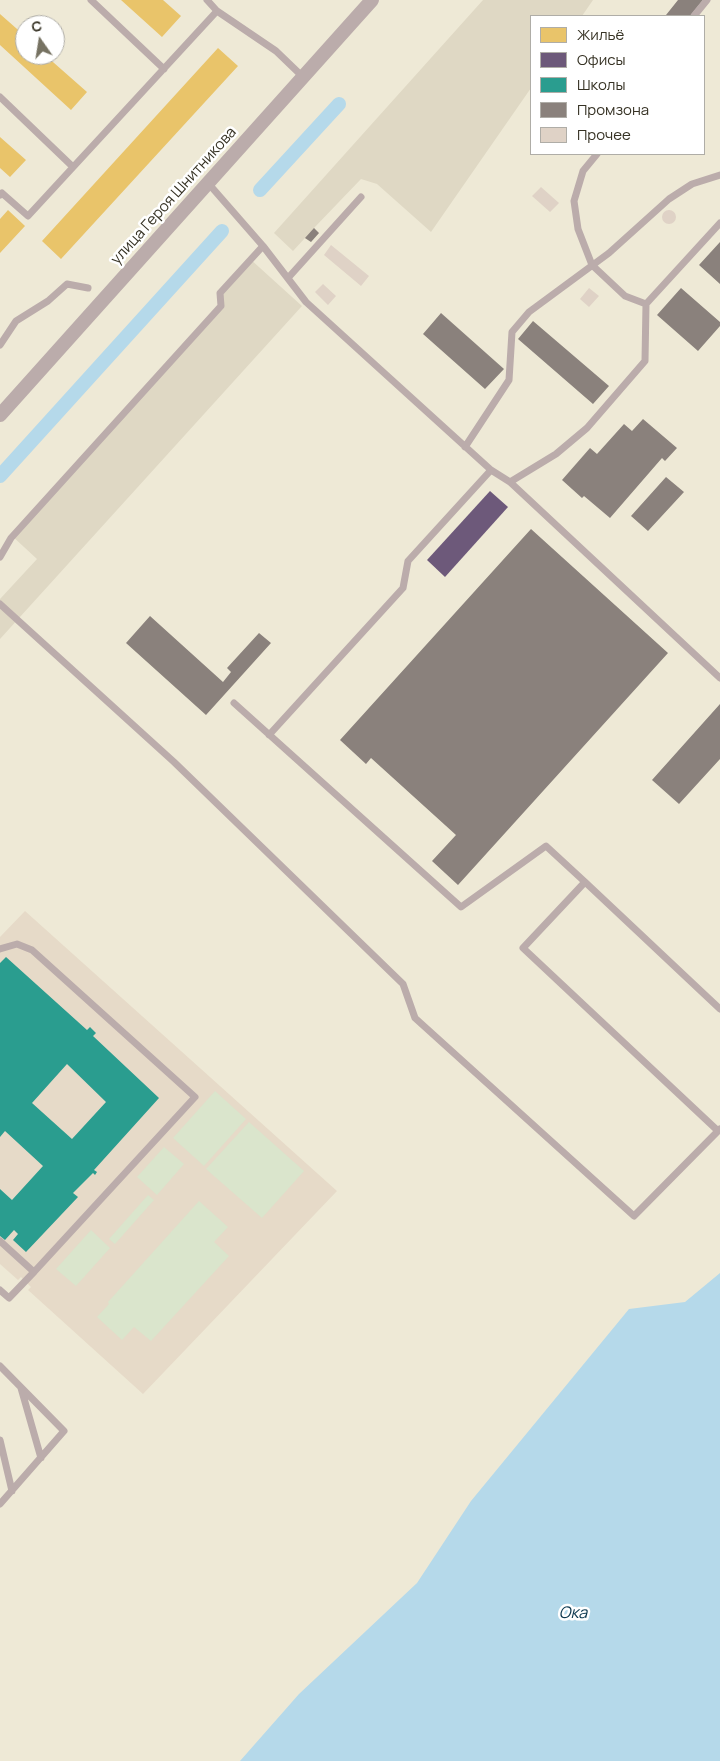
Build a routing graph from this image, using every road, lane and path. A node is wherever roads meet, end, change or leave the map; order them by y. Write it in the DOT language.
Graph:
graph roads {
  1 [pos="91,0"];
  2 [pos="207,0"];
  3 [pos="372,0"];
  4 [pos="707,0"];
  5 [pos="217,12"];
  6 [pos="695,15"];
  7 [pos="164,69"];
  8 [pos="303,77"];
  9 [pos="0,98"];
  10 [pos="596,155"];
  11 [pos="73,167"];
  12 [pos="720,175"];
  13 [pos="208,183"];
  14 [pos="0,195"];
  15 [pos="361,197"];
  16 [pos="720,223"];
  17 [pos="263,246"];
  18 [pos="592,265"];
  19 [pos="288,278"];
  20 [pos="88,288"];
  21 [pos="646,304"];
  22 [pos="0,345"];
  23 [pos="0,415"];
  24 [pos="466,447"];
  25 [pos="491,470"];
  26 [pos="510,482"];
  27 [pos="0,557"];
  28 [pos="0,604"];
  29 [pos="720,678"];
  30 [pos="234,703"];
  31 [pos="269,735"];
  32 [pos="585,882"];
  33 [pos="0,949"];
  34 [pos="717,1001"];
  35 [pos="720,1009"];
  36 [pos="719,1130"];
  37 [pos="0,1241"];
  38 [pos="34,1272"];
  39 [pos="0,1290"];
  40 [pos="0,1366"];
  41 [pos="21,1387"];
  42 [pos="0,1440"];
  43 [pos="41,1458"];
  44 [pos="12,1491"];
  45 [pos="0,1504"];
  1 -- 7 [label="lane"];
  2 -- 5 [label="lane"];
  3 -- 8 [label="street, улица Героя Шнитникова"];
  4 -- 6 [label="lane"];
  5 -- 7 [label="lane"];
  5 -- 8 [label="lane"];
  7 -- 11 [label="lane"];
  8 -- 13 [label="street, улица Героя Шнитникова"];
  9 -- 11 [label="lane"];
  10 -- 18 [label="lane"];
  11 -- 14 [label="lane"];
  12 -- 18 [label="lane"];
  13 -- 17 [label="lane"];
  13 -- 23 [label="street, улица Героя Шнитникова"];
  15 -- 19 [label="lane"];
  16 -- 21 [label="lane"];
  17 -- 19 [label="lane"];
  17 -- 27 [label="lane"];
  18 -- 21 [label="lane"];
  18 -- 24 [label="lane"];
  19 -- 24 [label="lane"];
  20 -- 22 [label="lane"];
  21 -- 26 [label="lane"];
  24 -- 25 [label="lane"];
  25 -- 26 [label="lane"];
  25 -- 31 [label="lane"];
  26 -- 29 [label="lane"];
  28 -- 36 [label="lane"];
  30 -- 31 [label="lane"];
  31 -- 32 [label="lane"];
  32 -- 34 [label="lane"];
  32 -- 36 [label="lane"];
  33 -- 38 [label="lane"];
  34 -- 35 [label="lane"];
  37 -- 38 [label="lane"];
  38 -- 39 [label="lane"];
  40 -- 41 [label="lane"];
  41 -- 43 [label="lane"];
  41 -- 43 [label="lane"];
  42 -- 44 [label="lane"];
  43 -- 44 [label="lane"];
  44 -- 45 [label="lane"];
}
